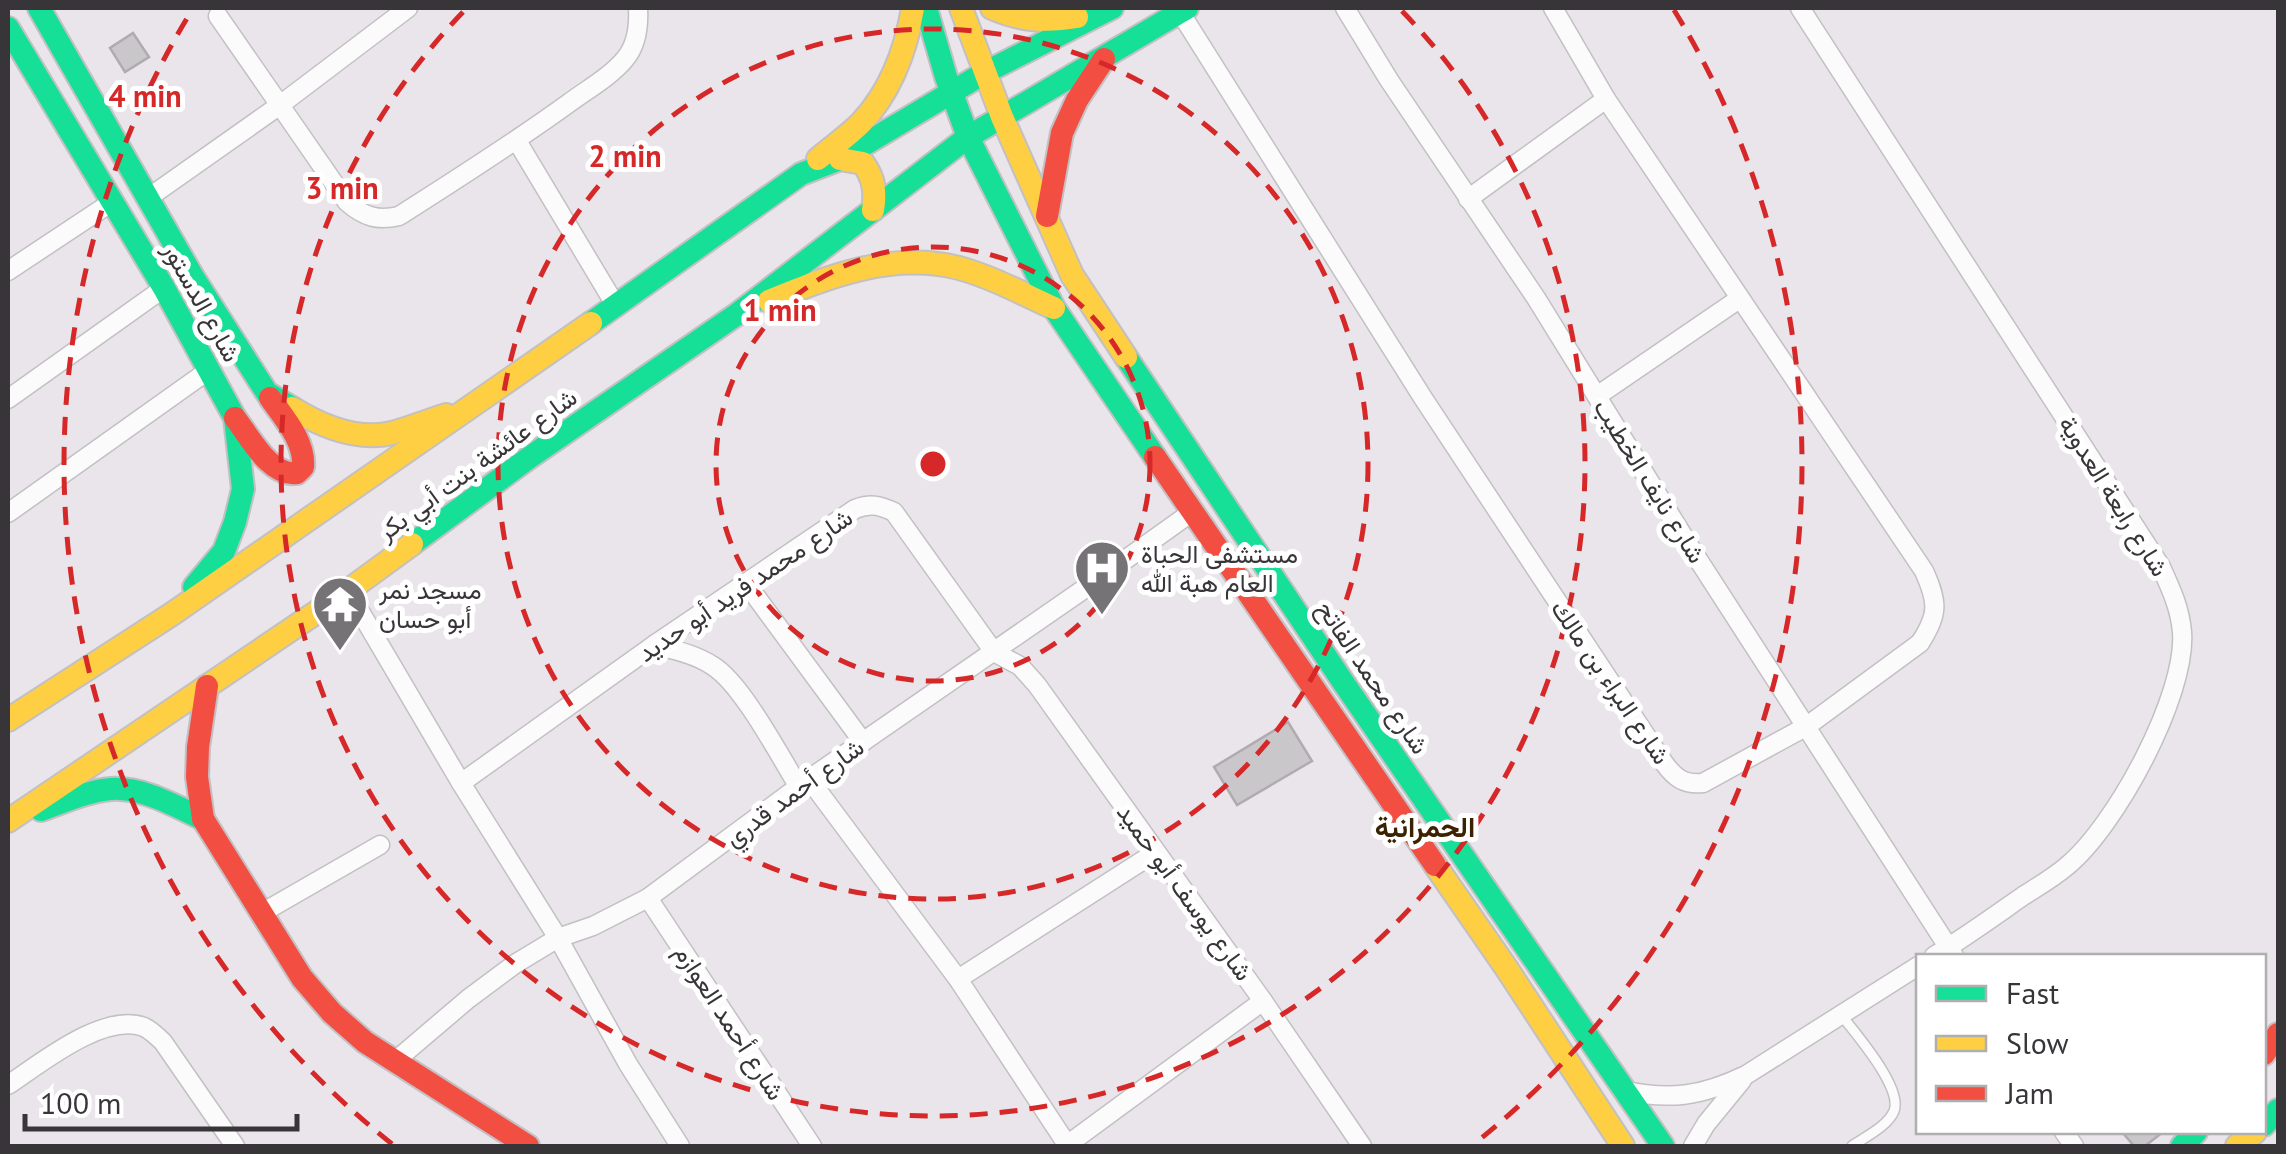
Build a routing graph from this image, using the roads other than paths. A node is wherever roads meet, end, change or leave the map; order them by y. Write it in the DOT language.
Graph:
graph roads {
  1 [pos="38,8"];
  2 [pos="408,8"];
  3 [pos="638,8"];
  4 [pos="913,8"];
  5 [pos="926,8"];
  6 [pos="961,8"];
  7 [pos="992,8"];
  8 [pos="1345,8"];
  9 [pos="1553,8"];
  10 [pos="1800,8"];
  11 [pos="1109,9"];
  12 [pos="1183,10"];
  13 [pos="218,16"];
  14 [pos="8,28"];
  15 [pos="1108,54"];
  16 [pos="984,73"];
  17 [pos="952,93"];
  18 [pos="1606,99"];
  19 [pos="280,105"];
  20 [pos="1002,117"];
  21 [pos="968,137"];
  22 [pos="517,140"];
  23 [pos="840,160"];
  24 [pos="801,174"];
  25 [pos="148,198"];
  26 [pos="1468,199"];
  27 [pos="112,202"];
  28 [pos="873,210"];
  29 [pos="1047,216"];
  30 [pos="8,271"];
  31 [pos="164,288"];
  32 [pos="1739,299"];
  33 [pos="616,306"];
  34 [pos="1054,308"];
  35 [pos="736,315"];
  36 [pos="208,370"];
  37 [pos="267,393"];
  38 [pos="1597,396"];
  39 [pos="8,400"];
  40 [pos="470,408"];
  41 [pos="235,418"];
  42 [pos="1192,512"];
  43 [pos="8,513"];
  44 [pos="746,583"];
  45 [pos="348,591"];
  46 [pos="172,614"];
  47 [pos="654,646"];
  48 [pos="994,652"];
  49 [pos="207,686"];
  50 [pos="8,720"];
  51 [pos="1808,726"];
  52 [pos="863,742"];
  53 [pos="461,783"];
  54 [pos="804,783"];
  55 [pos="203,819"];
  56 [pos="8,822"];
  57 [pos="380,844"];
  58 [pos="1156,852"];
  59 [pos="648,898"];
  60 [pos="260,914"];
  61 [pos="558,938"];
  62 [pos="1946,954"];
  63 [pos="1916,967"];
  64 [pos="958,979"];
  65 [pos="1263,1001"];
  66 [pos="1842,1015"];
  67 [pos="394,1062"];
  68 [pos="1746,1075"];
  69 [pos="8,1085"];
  70 [pos="1622,1090"];
  71 [pos="1357,1145"];
  72 [pos="235,1146"];
  73 [pos="528,1146"];
  74 [pos="680,1146"];
  75 [pos="812,1146"];
  76 [pos="1067,1146"];
  77 [pos="1623,1146"];
  78 [pos="1662,1146"];
  79 [pos="1693,1146"];
  80 [pos="1852,1146"];
  1 -- 25 [label="main road, شارع الدستور"];
  2 -- 19 [label="street"];
  3 -- 22 [label="street"];
  4 -- 24 [label="main road"];
  5 -- 17 [label="main road"];
  6 -- 16 [label="main road, شارع محمد الفاتح"];
  7 -- 11 [label="main road"];
  8 -- 26 [label="street, شارع نايف الخطيب"];
  9 -- 18 [label="street, شارع البراء بن مالك"];
  10 -- 62 [label="street, شارع رابعة العدوية"];
  11 -- 16 [label="main road, شارع عائشة بنت أبي بكر"];
  12 -- 15 [label="main road, شارع عائشة بنت أبي بكر"];
  12 -- 51 [label="street, شارع البراء بن مالك"];
  13 -- 19 [label="street"];
  14 -- 27 [label="main road, شارع الدستور"];
  15 -- 20 [label="main road, شارع عائشة بنت أبي بكر"];
  15 -- 29 [label="main road"];
  16 -- 17 [label="main road, شارع عائشة بنت أبي بكر"];
  16 -- 20 [label="main road, شارع محمد الفاتح"];
  17 -- 21 [label="main road"];
  17 -- 23 [label="main road, شارع عائشة بنت أبي بكر"];
  18 -- 26 [label="street"];
  18 -- 32 [label="street, شارع البراء بن مالك"];
  19 -- 22 [label="street"];
  19 -- 25 [label="street"];
  20 -- 21 [label="main road, شارع عائشة بنت أبي بكر"];
  20 -- 29 [label="main road, شارع محمد الفاتح"];
  21 -- 28 [label="main road, شارع عائشة بنت أبي بكر"];
  21 -- 34 [label="main road"];
  22 -- 33 [label="street"];
  23 -- 24 [label="main road, شارع عائشة بنت أبي بكر"];
  23 -- 28 [label="main road"];
  24 -- 33 [label="main road, شارع عائشة بنت أبي بكر"];
  25 -- 37 [label="main road, شارع الدستور"];
  26 -- 38 [label="street, شارع نايف الخطيب"];
  27 -- 30 [label="street"];
  27 -- 31 [label="main road, شارع الدستور"];
  28 -- 35 [label="main road, شارع عائشة بنت أبي بكر"];
  29 -- 70 [label="main road, شارع محمد الفاتح"];
  31 -- 36 [label="main road, شارع الدستور"];
  31 -- 39 [label="street"];
  32 -- 38 [label="street"];
  32 -- 51 [label="street, شارع البراء بن مالك"];
  33 -- 40 [label="main road, شارع عائشة بنت أبي بكر"];
  34 -- 35 [label="main road"];
  34 -- 42 [label="main road"];
  35 -- 45 [label="main road, شارع عائشة بنت أبي بكر"];
  36 -- 41 [label="main road, شارع الدستور"];
  36 -- 43 [label="street"];
  37 -- 40 [label="main road, شارع الدستور"];
  37 -- 41 [label="main road"];
  38 -- 51 [label="street, شارع نايف الخطيب"];
  40 -- 46 [label="main road, شارع عائشة بنت أبي بكر"];
  41 -- 46 [label="main road, شارع الدستور"];
  42 -- 48 [label="street, شارع أحمد قدري"];
  42 -- 77 [label="main road"];
  44 -- 47 [label="street, شارع محمد فريد أبو حديد"];
  44 -- 48 [label="street, شارع محمد فريد أبو حديد"];
  44 -- 52 [label="street"];
  45 -- 49 [label="main road, شارع عائشة بنت أبي بكر"];
  45 -- 53 [label="street"];
  46 -- 50 [label="main road, شارع عائشة بنت أبي بكر"];
  47 -- 53 [label="street, شارع محمد فريد أبو حديد"];
  47 -- 54 [label="street"];
  48 -- 52 [label="street, شارع أحمد قدري"];
  48 -- 58 [label="street, شارع يوسف أبو حميد"];
  49 -- 55 [label="main road"];
  49 -- 56 [label="main road, شارع عائشة بنت أبي بكر"];
  51 -- 62 [label="street, شارع نايف الخطيب"];
  52 -- 54 [label="street, شارع أحمد قدري"];
  53 -- 61 [label="street"];
  54 -- 59 [label="street, شارع أحمد قدري"];
  54 -- 64 [label="street"];
  55 -- 56 [label="main road"];
  55 -- 60 [label="main road"];
  57 -- 60 [label="street"];
  58 -- 64 [label="street"];
  58 -- 65 [label="street, شارع يوسف أبو حميد"];
  59 -- 61 [label="street, شارع أحمد قدري"];
  59 -- 75 [label="street, شارع أحمد العوازم"];
  60 -- 67 [label="main road"];
  61 -- 67 [label="street, شارع أحمد قدري"];
  61 -- 74 [label="street"];
  63 -- 66 [label="street"];
  64 -- 76 [label="street"];
  65 -- 71 [label="street, شارع يوسف أبو حميد"];
  65 -- 76 [label="street"];
  66 -- 68 [label="street"];
  66 -- 80 [label="lane"];
  67 -- 73 [label="main road"];
  68 -- 70 [label="street"];
  68 -- 79 [label="street"];
  69 -- 72 [label="street"];
  70 -- 78 [label="main road, شارع محمد الفاتح"];
}
